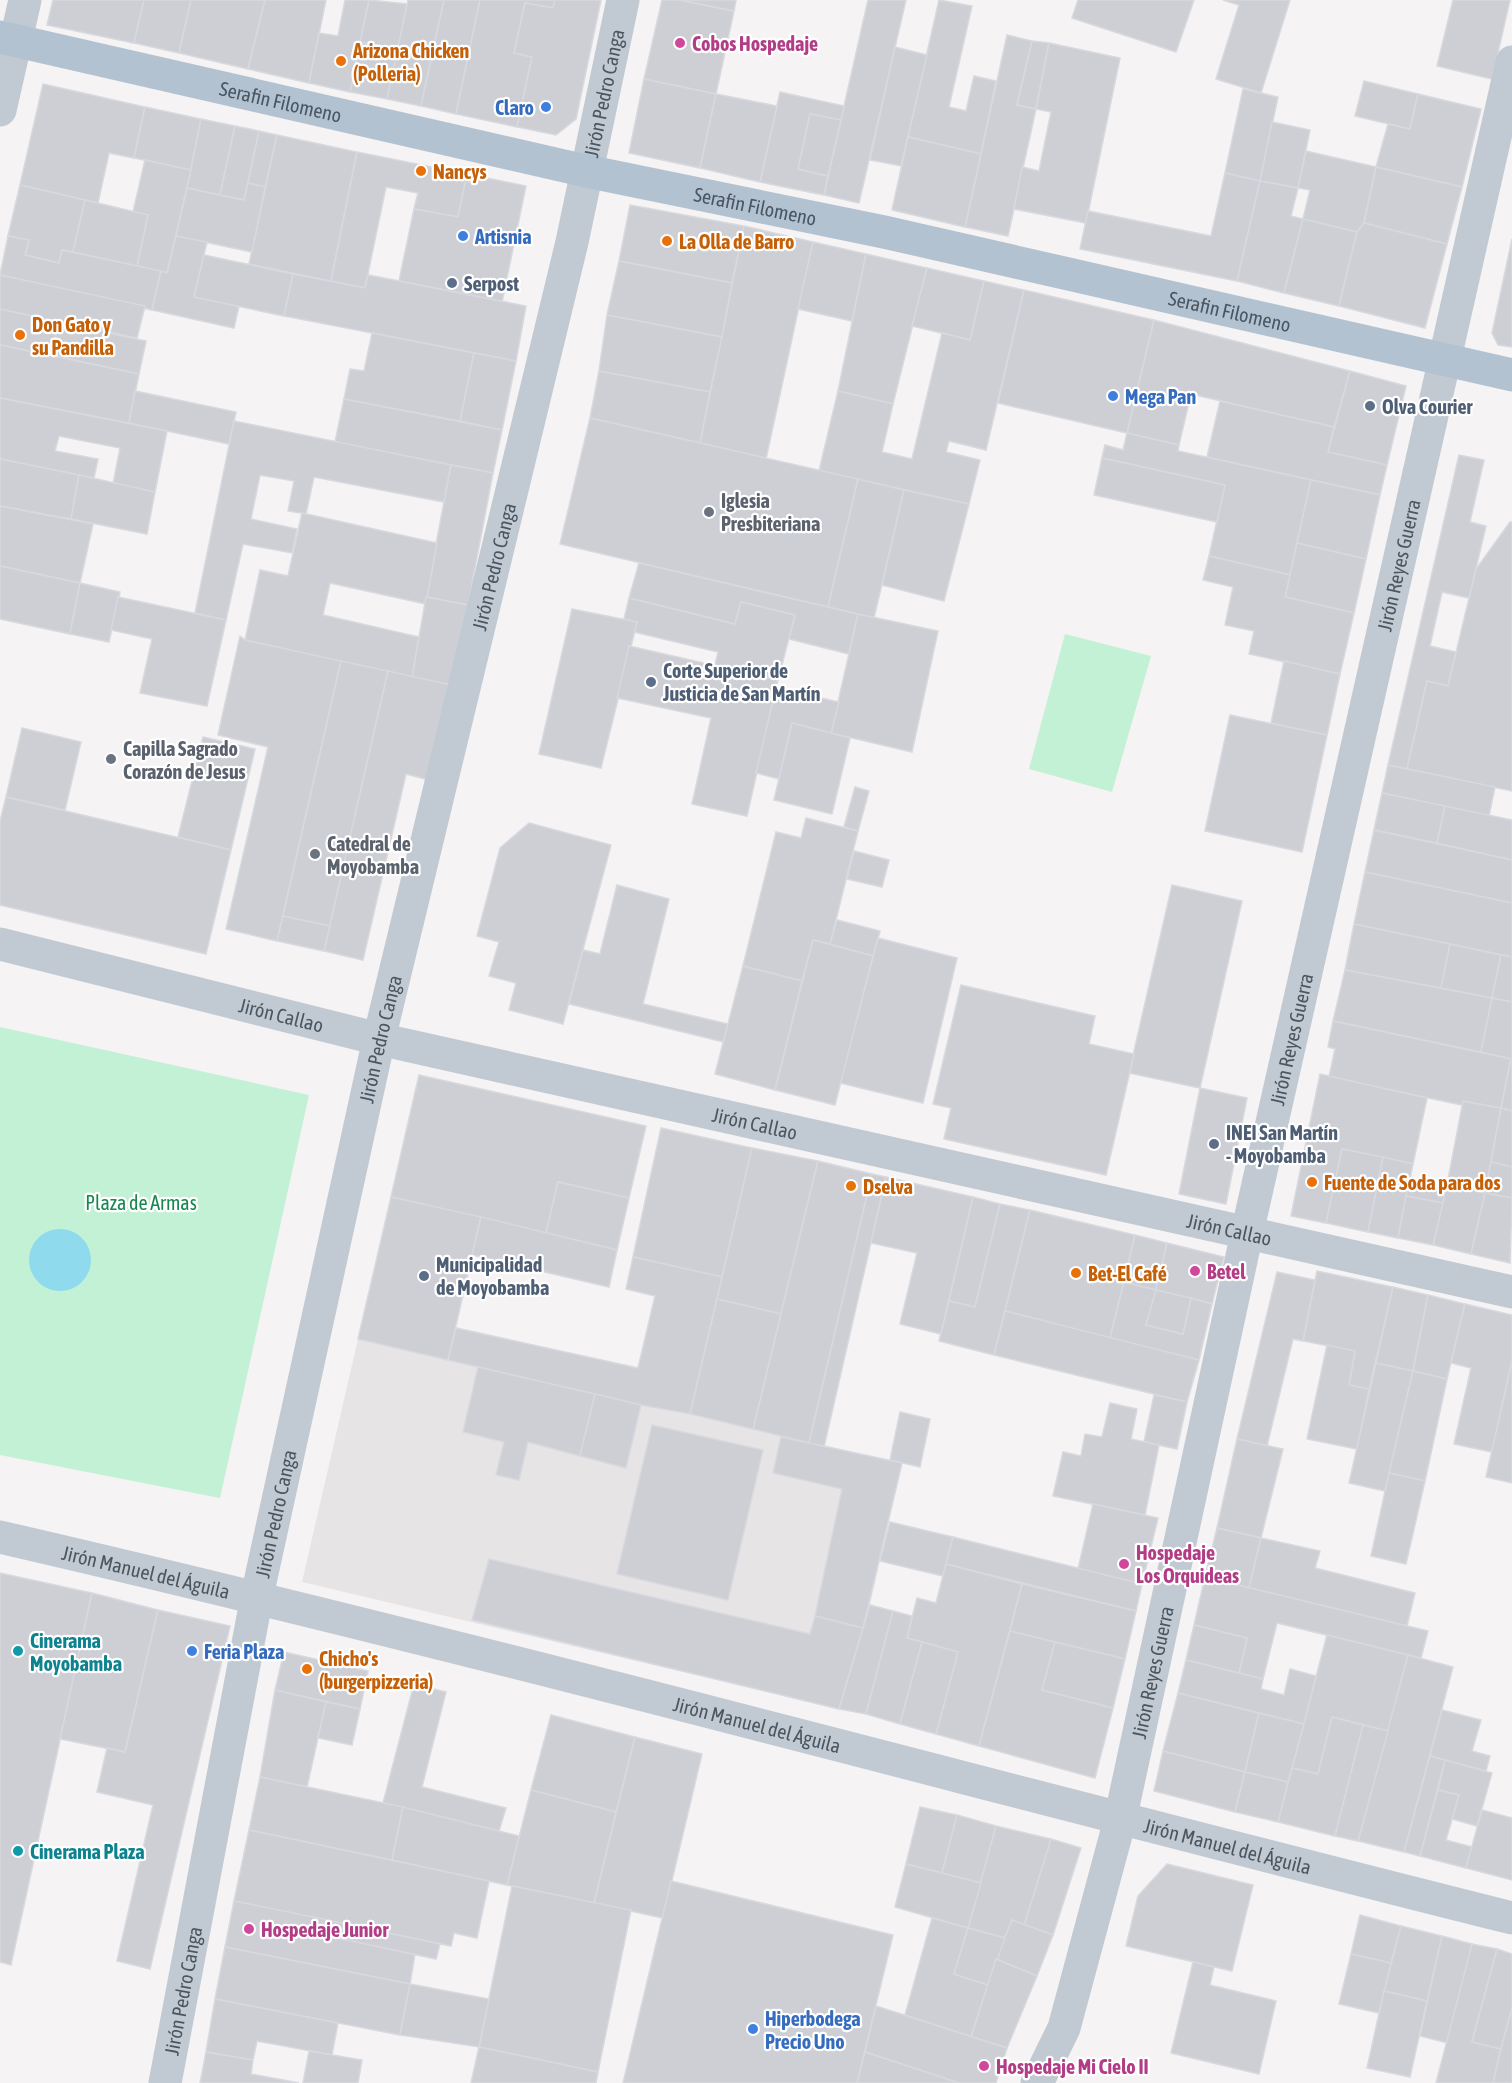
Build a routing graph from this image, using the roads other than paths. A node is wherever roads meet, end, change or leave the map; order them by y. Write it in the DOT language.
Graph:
graph roads {
  1 [pos="25,0"];
  2 [pos="623,0"];
  3 [pos="8,38"];
  4 [pos="1512,62"];
  5 [pos="0,110"];
  6 [pos="586,171"];
  7 [pos="1443,359"];
  8 [pos="1512,375"];
  9 [pos="0,944"];
  10 [pos="379,1039"];
  11 [pos="1247,1233"];
  12 [pos="1512,1292"];
  13 [pos="0,1537"];
  14 [pos="257,1596"];
  15 [pos="1120,1820"];
  16 [pos="1512,1918"];
  17 [pos="165,2083"];
  18 [pos="1037,2083"];
  1 -- 3 [label="street"];
  2 -- 6 [label="street, Jirón Pedro Canga"];
  3 -- 5 [label="street"];
  3 -- 6 [label="main road, Serafin Filomeno"];
  4 -- 7 [label="street, Jirón Reyes Guerra"];
  6 -- 7 [label="main road, Serafin Filomeno"];
  6 -- 10 [label="street, Jirón Pedro Canga"];
  7 -- 8 [label="main road, Serafin Filomeno"];
  7 -- 11 [label="street, Jirón Reyes Guerra"];
  9 -- 10 [label="street, Jirón Callao"];
  10 -- 11 [label="street, Jirón Callao"];
  10 -- 14 [label="street, Jirón Pedro Canga"];
  11 -- 12 [label="street, Jirón Callao"];
  11 -- 15 [label="street, Jirón Reyes Guerra"];
  13 -- 14 [label="street, Jirón Manuel del Águila"];
  14 -- 15 [label="street, Jirón Manuel del Águila"];
  14 -- 17 [label="street, Jirón Pedro Canga"];
  15 -- 16 [label="street, Jirón Manuel del Águila"];
  15 -- 18 [label="street, Jirón Reyes Guerra"];
}
